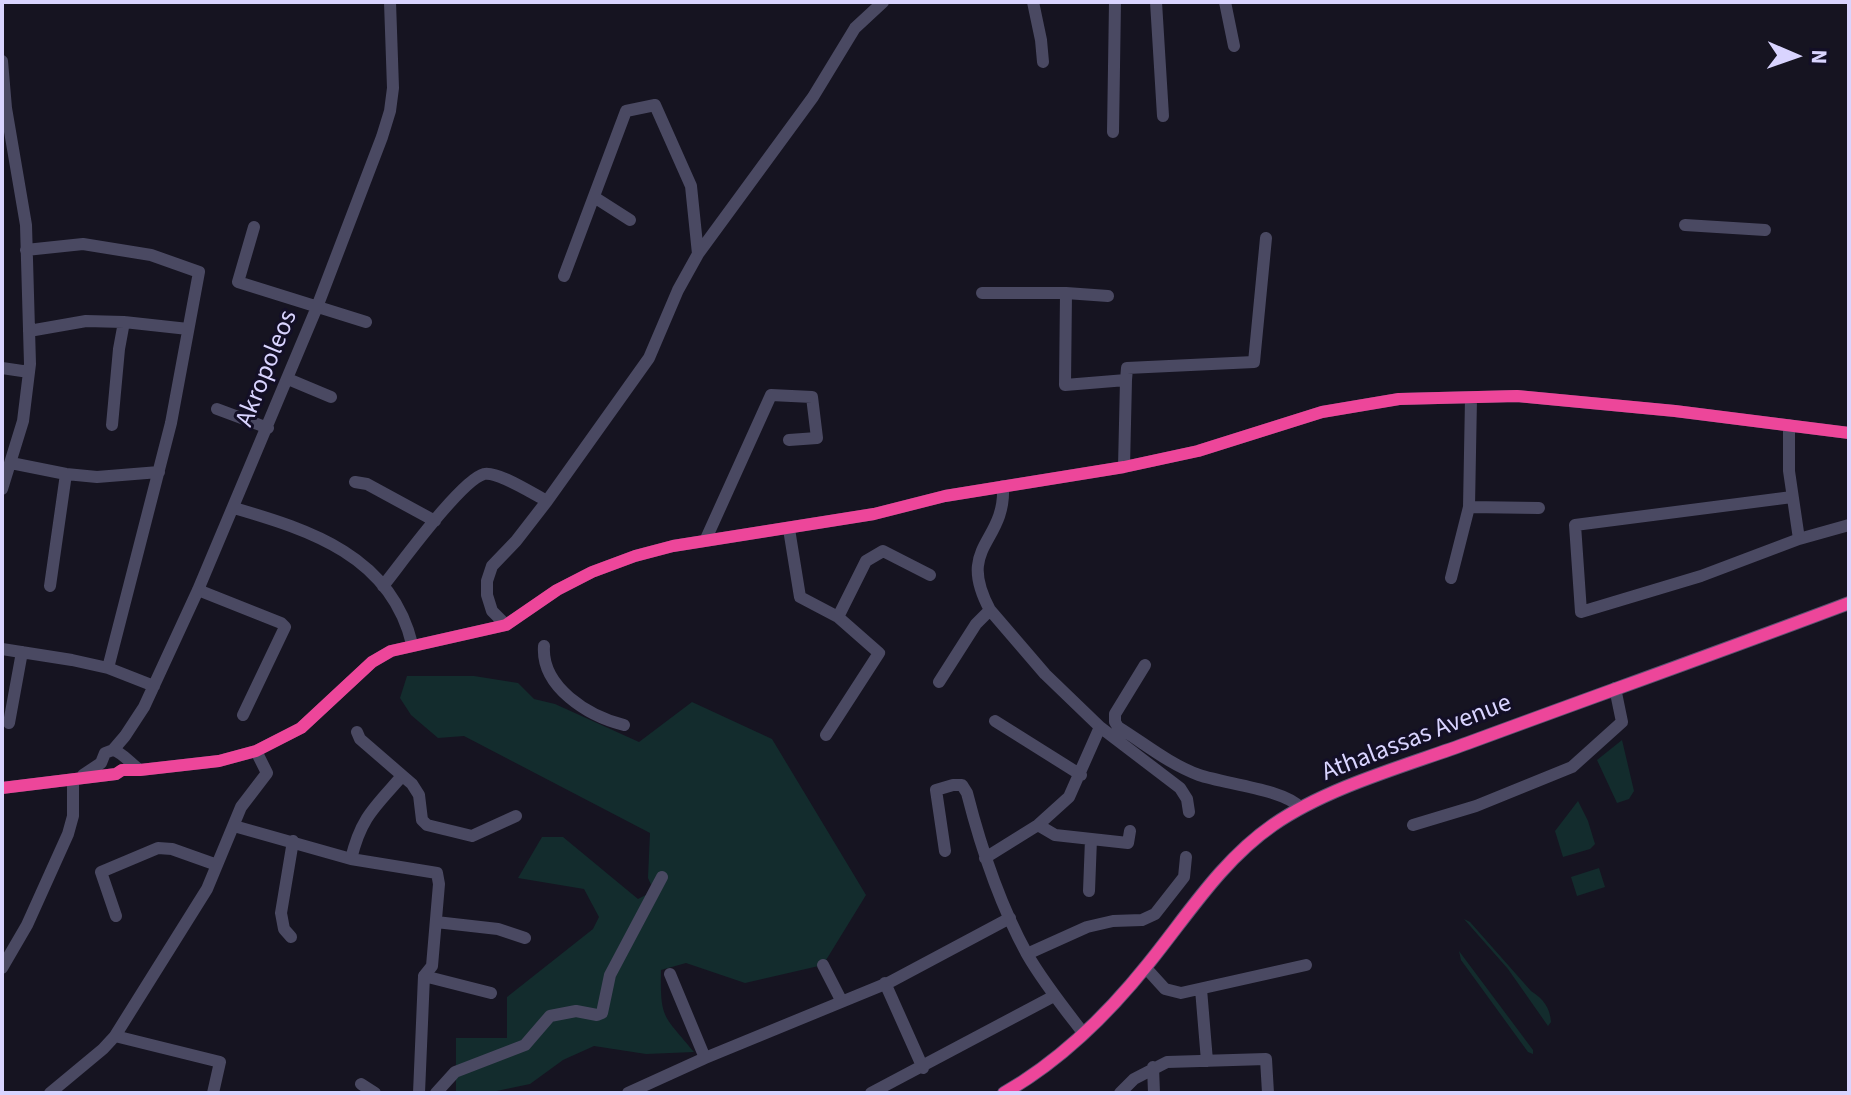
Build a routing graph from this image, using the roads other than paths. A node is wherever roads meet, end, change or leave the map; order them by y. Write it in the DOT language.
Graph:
graph roads {
  1 [pos="390,2"];
  2 [pos="1033,2"];
  3 [pos="1115,2"];
  4 [pos="1156,2"];
  5 [pos="1225,2"];
  6 [pos="878,3"];
  7 [pos="1234,46"];
  8 [pos="2,61"];
  9 [pos="1043,62"];
  10 [pos="1163,116"];
  11 [pos="1113,132"];
  12 [pos="7,145"];
  13 [pos="594,197"];
  14 [pos="630,220"];
  15 [pos="1685,225"];
  16 [pos="254,227"];
  17 [pos="1765,230"];
  18 [pos="1266,238"];
  19 [pos="26,250"];
  20 [pos="698,254"];
  21 [pos="564,276"];
  22 [pos="982,293"];
  23 [pos="1066,293"];
  24 [pos="1108,296"];
  25 [pos="317,307"];
  26 [pos="124,322"];
  27 [pos="366,322"];
  28 [pos="188,329"];
  29 [pos="29,331"];
  30 [pos="2,368"];
  31 [pos="29,372"];
  32 [pos="288,379"];
  33 [pos="1126,380"];
  34 [pos="331,397"];
  35 [pos="1471,398"];
  36 [pos="217,409"];
  37 [pos="112,425"];
  38 [pos="1789,425"];
  39 [pos="268,428"];
  40 [pos="1849,433"];
  41 [pos="789,440"];
  42 [pos="11,463"];
  43 [pos="1124,467"];
  44 [pos="159,472"];
  45 [pos="66,474"];
  46 [pos="355,482"];
  47 [pos="1003,486"];
  48 [pos="2,489"];
  49 [pos="1792,497"];
  50 [pos="547,501"];
  51 [pos="1469,507"];
  52 [pos="234,508"];
  53 [pos="1539,508"];
  54 [pos="435,521"];
  55 [pos="1849,525"];
  56 [pos="789,529"];
  57 [pos="1799,539"];
  58 [pos="705,541"];
  59 [pos="930,575"];
  60 [pos="1451,578"];
  61 [pos="50,586"];
  62 [pos="383,586"];
  63 [pos="198,590"];
  64 [pos="1849,603"];
  65 [pos="990,610"];
  66 [pos="838,617"];
  67 [pos="506,625"];
  68 [pos="412,644"];
  69 [pos="544,646"];
  70 [pos="2,649"];
  71 [pos="22,652"];
  72 [pos="1145,665"];
  73 [pos="108,668"];
  74 [pos="939,682"];
  75 [pos="154,686"];
  76 [pos="1615,688"];
  77 [pos="243,715"];
  78 [pos="995,721"];
  79 [pos="9,723"];
  80 [pos="624,725"];
  81 [pos="1100,727"];
  82 [pos="357,732"];
  83 [pos="826,735"];
  84 [pos="256,751"];
  85 [pos="120,758"];
  86 [pos="105,768"];
  87 [pos="1081,775"];
  88 [pos="402,776"];
  89 [pos="75,779"];
  90 [pos="2,788"];
  91 [pos="1301,808"];
  92 [pos="1189,812"];
  93 [pos="516,816"];
  94 [pos="1038,825"];
  95 [pos="1413,825"];
  96 [pos="234,826"];
  97 [pos="1130,831"];
  98 [pos="1091,839"];
  99 [pos="293,841"];
  100 [pos="945,851"];
  101 [pos="1186,857"];
  102 [pos="985,858"];
  103 [pos="351,859"];
  104 [pos="217,865"];
  105 [pos="662,877"];
  106 [pos="1089,891"];
  107 [pos="116,916"];
  108 [pos="1010,918"];
  109 [pos="436,922"];
  110 [pos="291,937"];
  111 [pos="525,938"];
  112 [pos="1027,954"];
  113 [pos="823,965"];
  114 [pos="1306,965"];
  115 [pos="1145,967"];
  116 [pos="2,968"];
  117 [pos="670,974"];
  118 [pos="424,976"];
  119 [pos="885,983"];
  120 [pos="1201,989"];
  121 [pos="491,993"];
  122 [pos="1054,996"];
  123 [pos="841,1000"];
  124 [pos="1084,1034"];
  125 [pos="115,1036"];
  126 [pos="705,1058"];
  127 [pos="1207,1061"];
  128 [pos="1153,1067"];
  129 [pos="923,1068"];
  130 [pos="361,1084"];
  131 [pos="50,1093"];
  132 [pos="213,1093"];
  133 [pos="375,1093"];
  134 [pos="419,1093"];
  135 [pos="436,1093"];
  136 [pos="628,1093"];
  137 [pos="871,1093"];
  138 [pos="1004,1093"];
  139 [pos="1120,1093"];
  140 [pos="1154,1093"];
  141 [pos="1268,1093"];
  1 -- 25 [label="street, Akropoleos"];
  2 -- 9 [label="street"];
  3 -- 11 [label="street"];
  4 -- 10 [label="street"];
  5 -- 7 [label="street"];
  6 -- 20 [label="street"];
  8 -- 12 [label="street"];
  12 -- 19 [label="street"];
  13 -- 14 [label="street"];
  13 -- 20 [label="street"];
  13 -- 21 [label="street"];
  15 -- 17 [label="street"];
  16 -- 25 [label="street"];
  18 -- 33 [label="street"];
  19 -- 28 [label="street"];
  19 -- 29 [label="street"];
  20 -- 50 [label="street"];
  22 -- 23 [label="street"];
  23 -- 24 [label="street"];
  23 -- 33 [label="street"];
  25 -- 27 [label="street"];
  25 -- 32 [label="street, Akropoleos"];
  26 -- 28 [label="street"];
  26 -- 29 [label="street"];
  26 -- 37 [label="street"];
  28 -- 44 [label="street"];
  29 -- 31 [label="street"];
  30 -- 31 [label="street"];
  31 -- 42 [label="street"];
  32 -- 34 [label="street"];
  32 -- 39 [label="street, Akropoleos"];
  33 -- 43 [label="street"];
  35 -- 38 [label="street"];
  35 -- 43 [label="street"];
  35 -- 51 [label="street"];
  36 -- 39 [label="street"];
  38 -- 40 [label="street"];
  38 -- 49 [label="street"];
  39 -- 52 [label="street, Akropoleos"];
  41 -- 58 [label="street"];
  42 -- 45 [label="street"];
  42 -- 48 [label="street"];
  43 -- 47 [label="street"];
  44 -- 45 [label="street"];
  44 -- 73 [label="street"];
  45 -- 61 [label="street"];
  46 -- 54 [label="street"];
  47 -- 56 [label="street"];
  47 -- 65 [label="street"];
  49 -- 57 [label="street"];
  49 -- 57 [label="street"];
  50 -- 54 [label="street"];
  50 -- 67 [label="street"];
  51 -- 53 [label="street"];
  51 -- 60 [label="street"];
  52 -- 62 [label="street"];
  52 -- 63 [label="street, Akropoleos"];
  54 -- 62 [label="street"];
  55 -- 57 [label="street"];
  56 -- 58 [label="street"];
  56 -- 66 [label="street"];
  58 -- 67 [label="street"];
  59 -- 66 [label="street"];
  62 -- 68 [label="street"];
  63 -- 75 [label="street, Akropoleos"];
  63 -- 77 [label="street"];
  64 -- 76 [label="main road, Athalassas Avenue"];
  65 -- 74 [label="street"];
  65 -- 81 [label="street"];
  66 -- 83 [label="street"];
  67 -- 68 [label="street"];
  68 -- 84 [label="street"];
  69 -- 80 [label="street"];
  70 -- 71 [label="street"];
  71 -- 73 [label="street"];
  71 -- 79 [label="street"];
  72 -- 91 [label="street"];
  73 -- 75 [label="street"];
  75 -- 85 [label="street, Akropoleos"];
  76 -- 91 [label="main road, Athalassas Avenue"];
  76 -- 95 [label="street"];
  78 -- 87 [label="street"];
  81 -- 87 [label="street"];
  81 -- 92 [label="street"];
  82 -- 88 [label="street"];
  84 -- 85 [label="street"];
  84 -- 96 [label="street"];
  85 -- 86 [label="street"];
  85 -- 86 [label="street, Akropoleos"];
  86 -- 89 [label="street"];
  87 -- 94 [label="street"];
  88 -- 93 [label="street"];
  88 -- 103 [label="street"];
  89 -- 90 [label="street"];
  89 -- 116 [label="street"];
  91 -- 115 [label="main road, Athalassas Avenue"];
  94 -- 98 [label="street"];
  94 -- 102 [label="street"];
  96 -- 99 [label="street"];
  96 -- 104 [label="street"];
  97 -- 98 [label="street"];
  98 -- 106 [label="street"];
  99 -- 103 [label="street"];
  99 -- 110 [label="street"];
  100 -- 102 [label="street"];
  101 -- 112 [label="street"];
  102 -- 108 [label="street"];
  103 -- 109 [label="street"];
  104 -- 107 [label="street"];
  104 -- 125 [label="street"];
  105 -- 135 [label="street"];
  108 -- 112 [label="street"];
  108 -- 119 [label="street"];
  109 -- 111 [label="street"];
  109 -- 118 [label="street"];
  112 -- 122 [label="street"];
  113 -- 123 [label="street"];
  114 -- 120 [label="street"];
  115 -- 120 [label="street"];
  115 -- 124 [label="main road, Athalassas Avenue"];
  117 -- 126 [label="street"];
  118 -- 121 [label="street"];
  118 -- 134 [label="street"];
  119 -- 123 [label="street"];
  119 -- 129 [label="street"];
  120 -- 127 [label="street"];
  122 -- 124 [label="street"];
  122 -- 129 [label="street"];
  123 -- 126 [label="street"];
  124 -- 138 [label="main road, Athalassas Avenue"];
  125 -- 131 [label="street"];
  125 -- 132 [label="street"];
  126 -- 136 [label="street"];
  127 -- 128 [label="street"];
  127 -- 141 [label="street"];
  128 -- 139 [label="street"];
  128 -- 140 [label="street"];
  129 -- 137 [label="street"];
  130 -- 133 [label="street"];
}
